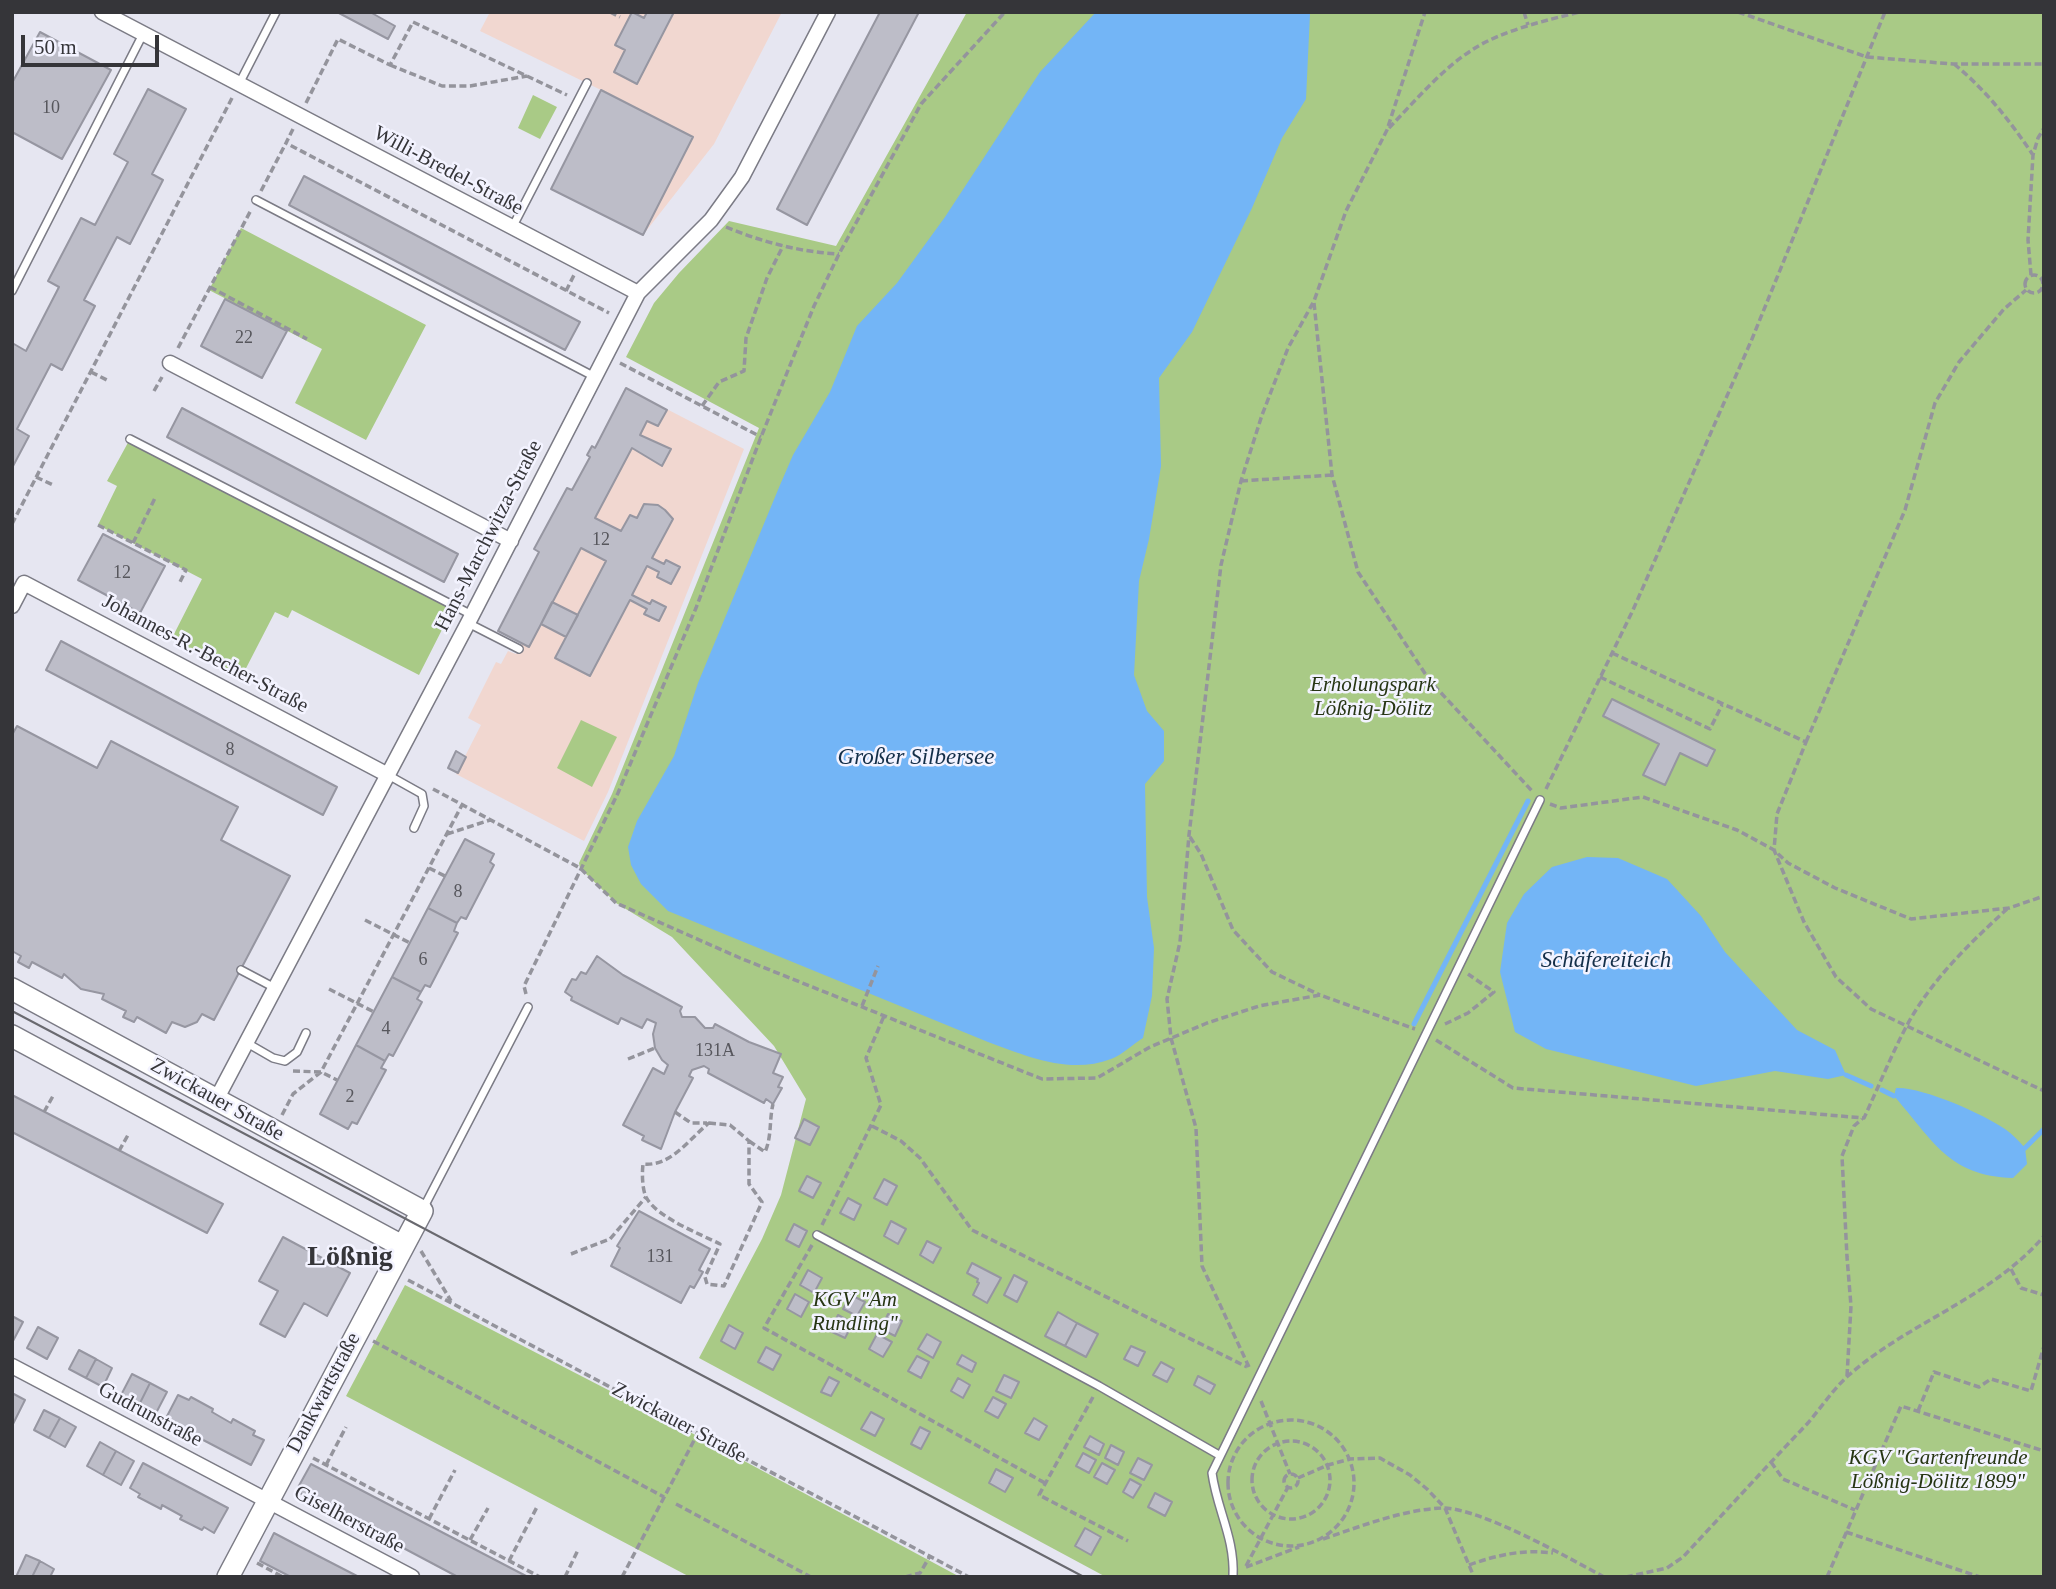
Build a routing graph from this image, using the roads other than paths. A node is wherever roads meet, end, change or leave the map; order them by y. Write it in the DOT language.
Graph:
graph roads {
  1 [pos="102,12"];
  2 [pos="276,12"];
  3 [pos="828,12"];
  4 [pos="143,34"];
  5 [pos="587,83"];
  6 [pos="239,84"];
  7 [pos="256,200"];
  8 [pos="512,228"];
  9 [pos="12,291"];
  10 [pos="638,293"];
  11 [pos="170,363"];
  12 [pos="595,377"];
  13 [pos="130,439"];
  14 [pos="511,541"];
  15 [pos="12,606"];
  16 [pos="470,619"];
  17 [pos="519,649"];
  18 [pos="388,775"];
  19 [pos="1540,800"];
  20 [pos="414,828"];
  21 [pos="241,970"];
  22 [pos="275,988"];
  23 [pos="12,989"];
  24 [pos="528,1007"];
  25 [pos="306,1033"];
  26 [pos="12,1036"];
  27 [pos="246,1043"];
  28 [pos="216,1100"];
  29 [pos="422,1211"];
  30 [pos="817,1236"];
  31 [pos="406,1239"];
  32 [pos="12,1366"];
  33 [pos="1219,1455"];
  34 [pos="268,1501"];
  35 [pos="228,1577"];
  36 [pos="412,1577"];
  37 [pos="1233,1577"];
  1 -- 4 [label="street, Willi-Bredel-Straße"];
  2 -- 6 [label="lane"];
  3 -- 10 [label="street, Hans-Marchwitza-Straße"];
  4 -- 6 [label="street, Willi-Bredel-Straße"];
  4 -- 9 [label="lane"];
  5 -- 8 [label="lane"];
  6 -- 8 [label="street, Willi-Bredel-Straße"];
  7 -- 12 [label="lane"];
  8 -- 10 [label="street, Willi-Bredel-Straße"];
  10 -- 12 [label="street, Hans-Marchwitza-Straße"];
  11 -- 14 [label="street"];
  12 -- 14 [label="street, Hans-Marchwitza-Straße"];
  13 -- 16 [label="lane"];
  14 -- 16 [label="street, Hans-Marchwitza-Straße"];
  15 -- 18 [label="street, Johannes-R.-Becher-Straße"];
  16 -- 17 [label="lane"];
  16 -- 18 [label="street, Hans-Marchwitza-Straße"];
  18 -- 20 [label="lane"];
  18 -- 22 [label="street, Hans-Marchwitza-Straße"];
  19 -- 33 [label="lane"];
  21 -- 22 [label="lane"];
  22 -- 27 [label="street, Hans-Marchwitza-Straße"];
  23 -- 28 [label="main road, Zwickauer Straße"];
  24 -- 29 [label="lane"];
  25 -- 27 [label="lane"];
  26 -- 31 [label="main road, Zwickauer Straße"];
  27 -- 28 [label="street, Hans-Marchwitza-Straße"];
  28 -- 29 [label="main road, Zwickauer Straße"];
  29 -- 31 [label="main road, Dankwartstraße"];
  30 -- 33 [label="lane"];
  31 -- 34 [label="main road, Dankwartstraße"];
  32 -- 34 [label="street, Gudrunstraße"];
  33 -- 37 [label="lane"];
  34 -- 35 [label="main road, Dankwartstraße"];
  34 -- 36 [label="street, Giselherstraße"];
}
